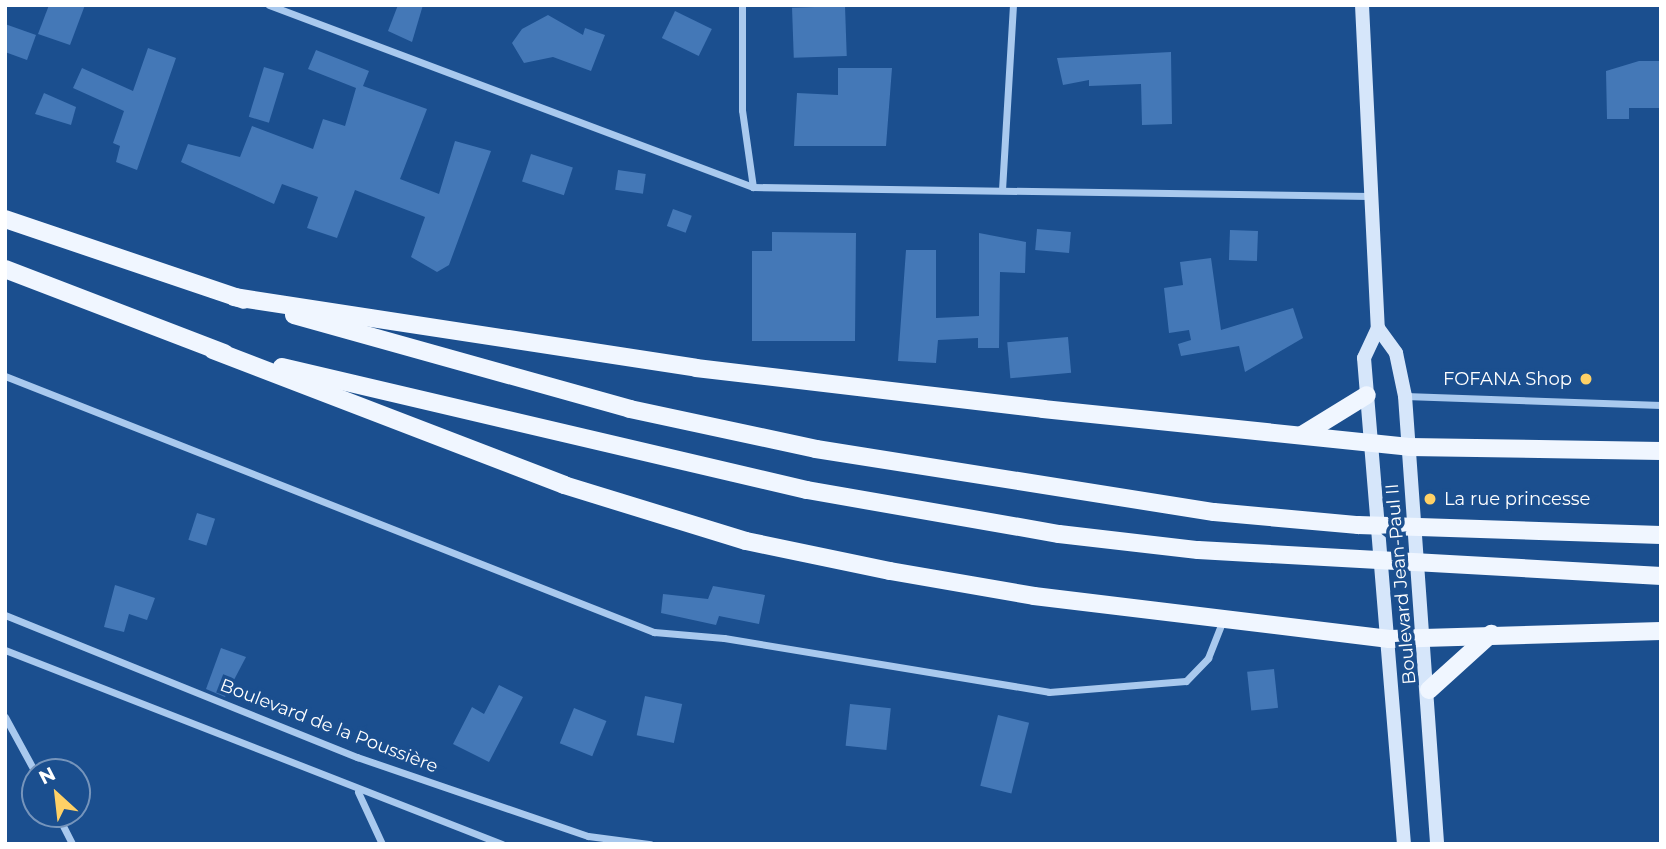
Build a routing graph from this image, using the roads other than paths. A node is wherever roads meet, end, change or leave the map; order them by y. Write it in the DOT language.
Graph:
graph roads {
  1 [pos="269,5"];
  2 [pos="742,5"];
  3 [pos="1013,5"];
  4 [pos="1362,5"];
  5 [pos="753,187"];
  6 [pos="1002,190"];
  7 [pos="1370,196"];
  8 [pos="5,219"];
  9 [pos="5,270"];
  10 [pos="234,297"];
  11 [pos="1378,328"];
  12 [pos="213,350"];
  13 [pos="5,376"];
  14 [pos="1367,395"];
  15 [pos="1405,396"];
  16 [pos="1661,405"];
  17 [pos="1302,435"];
  18 [pos="1376,443"];
  19 [pos="1409,447"];
  20 [pos="1661,451"];
  21 [pos="1661,535"];
  22 [pos="1661,576"];
  23 [pos="5,615"];
  24 [pos="1224,617"];
  25 [pos="1661,631"];
  26 [pos="1491,634"];
  27 [pos="1424,638"];
  28 [pos="1389,639"];
  29 [pos="5,650"];
  30 [pos="1429,690"];
  31 [pos="5,717"];
  32 [pos="27,758"];
  33 [pos="358,791"];
  34 [pos="64,828"];
  35 [pos="72,844"];
  36 [pos="382,844"];
  37 [pos="502,844"];
  38 [pos="650,844"];
  39 [pos="1404,844"];
  40 [pos="1437,844"];
  1 -- 5 [label="street"];
  2 -- 5 [label="street"];
  3 -- 6 [label="street"];
  4 -- 7 [label="main road, Boulevard Jean-Paul II"];
  5 -- 6 [label="street"];
  6 -- 7 [label="street"];
  7 -- 11 [label="main road, Boulevard Jean-Paul II"];
  8 -- 10 [label="main road"];
  9 -- 12 [label="main road"];
  10 -- 17 [label="main road"];
  10 -- 21 [label="main road, bridge"];
  11 -- 14 [label="main road, Boulevard Jean-Paul II"];
  11 -- 15 [label="main road, Boulevard Jean-Paul II"];
  12 -- 22 [label="main road, bridge"];
  12 -- 24 [label="main road"];
  13 -- 24 [label="street"];
  14 -- 17 [label="main road"];
  14 -- 18 [label="main road, Boulevard Jean-Paul II"];
  15 -- 16 [label="street"];
  15 -- 19 [label="main road, Boulevard Jean-Paul II"];
  17 -- 18 [label="main road"];
  18 -- 19 [label="main road"];
  18 -- 28 [label="main road, Boulevard Jean-Paul II"];
  19 -- 20 [label="main road"];
  19 -- 27 [label="main road, Boulevard Jean-Paul II"];
  23 -- 38 [label="street, Boulevard de la Poussière"];
  24 -- 28 [label="main road"];
  25 -- 26 [label="main road"];
  26 -- 27 [label="main road"];
  26 -- 30 [label="main road"];
  27 -- 28 [label="main road"];
  27 -- 30 [label="main road, Boulevard Jean-Paul II"];
  28 -- 39 [label="main road, Boulevard Jean-Paul II"];
  29 -- 33 [label="street"];
  30 -- 40 [label="main road, Boulevard Jean-Paul II"];
  31 -- 32 [label="street"];
  33 -- 36 [label="street"];
  33 -- 37 [label="street"];
  34 -- 35 [label="street"];
}
